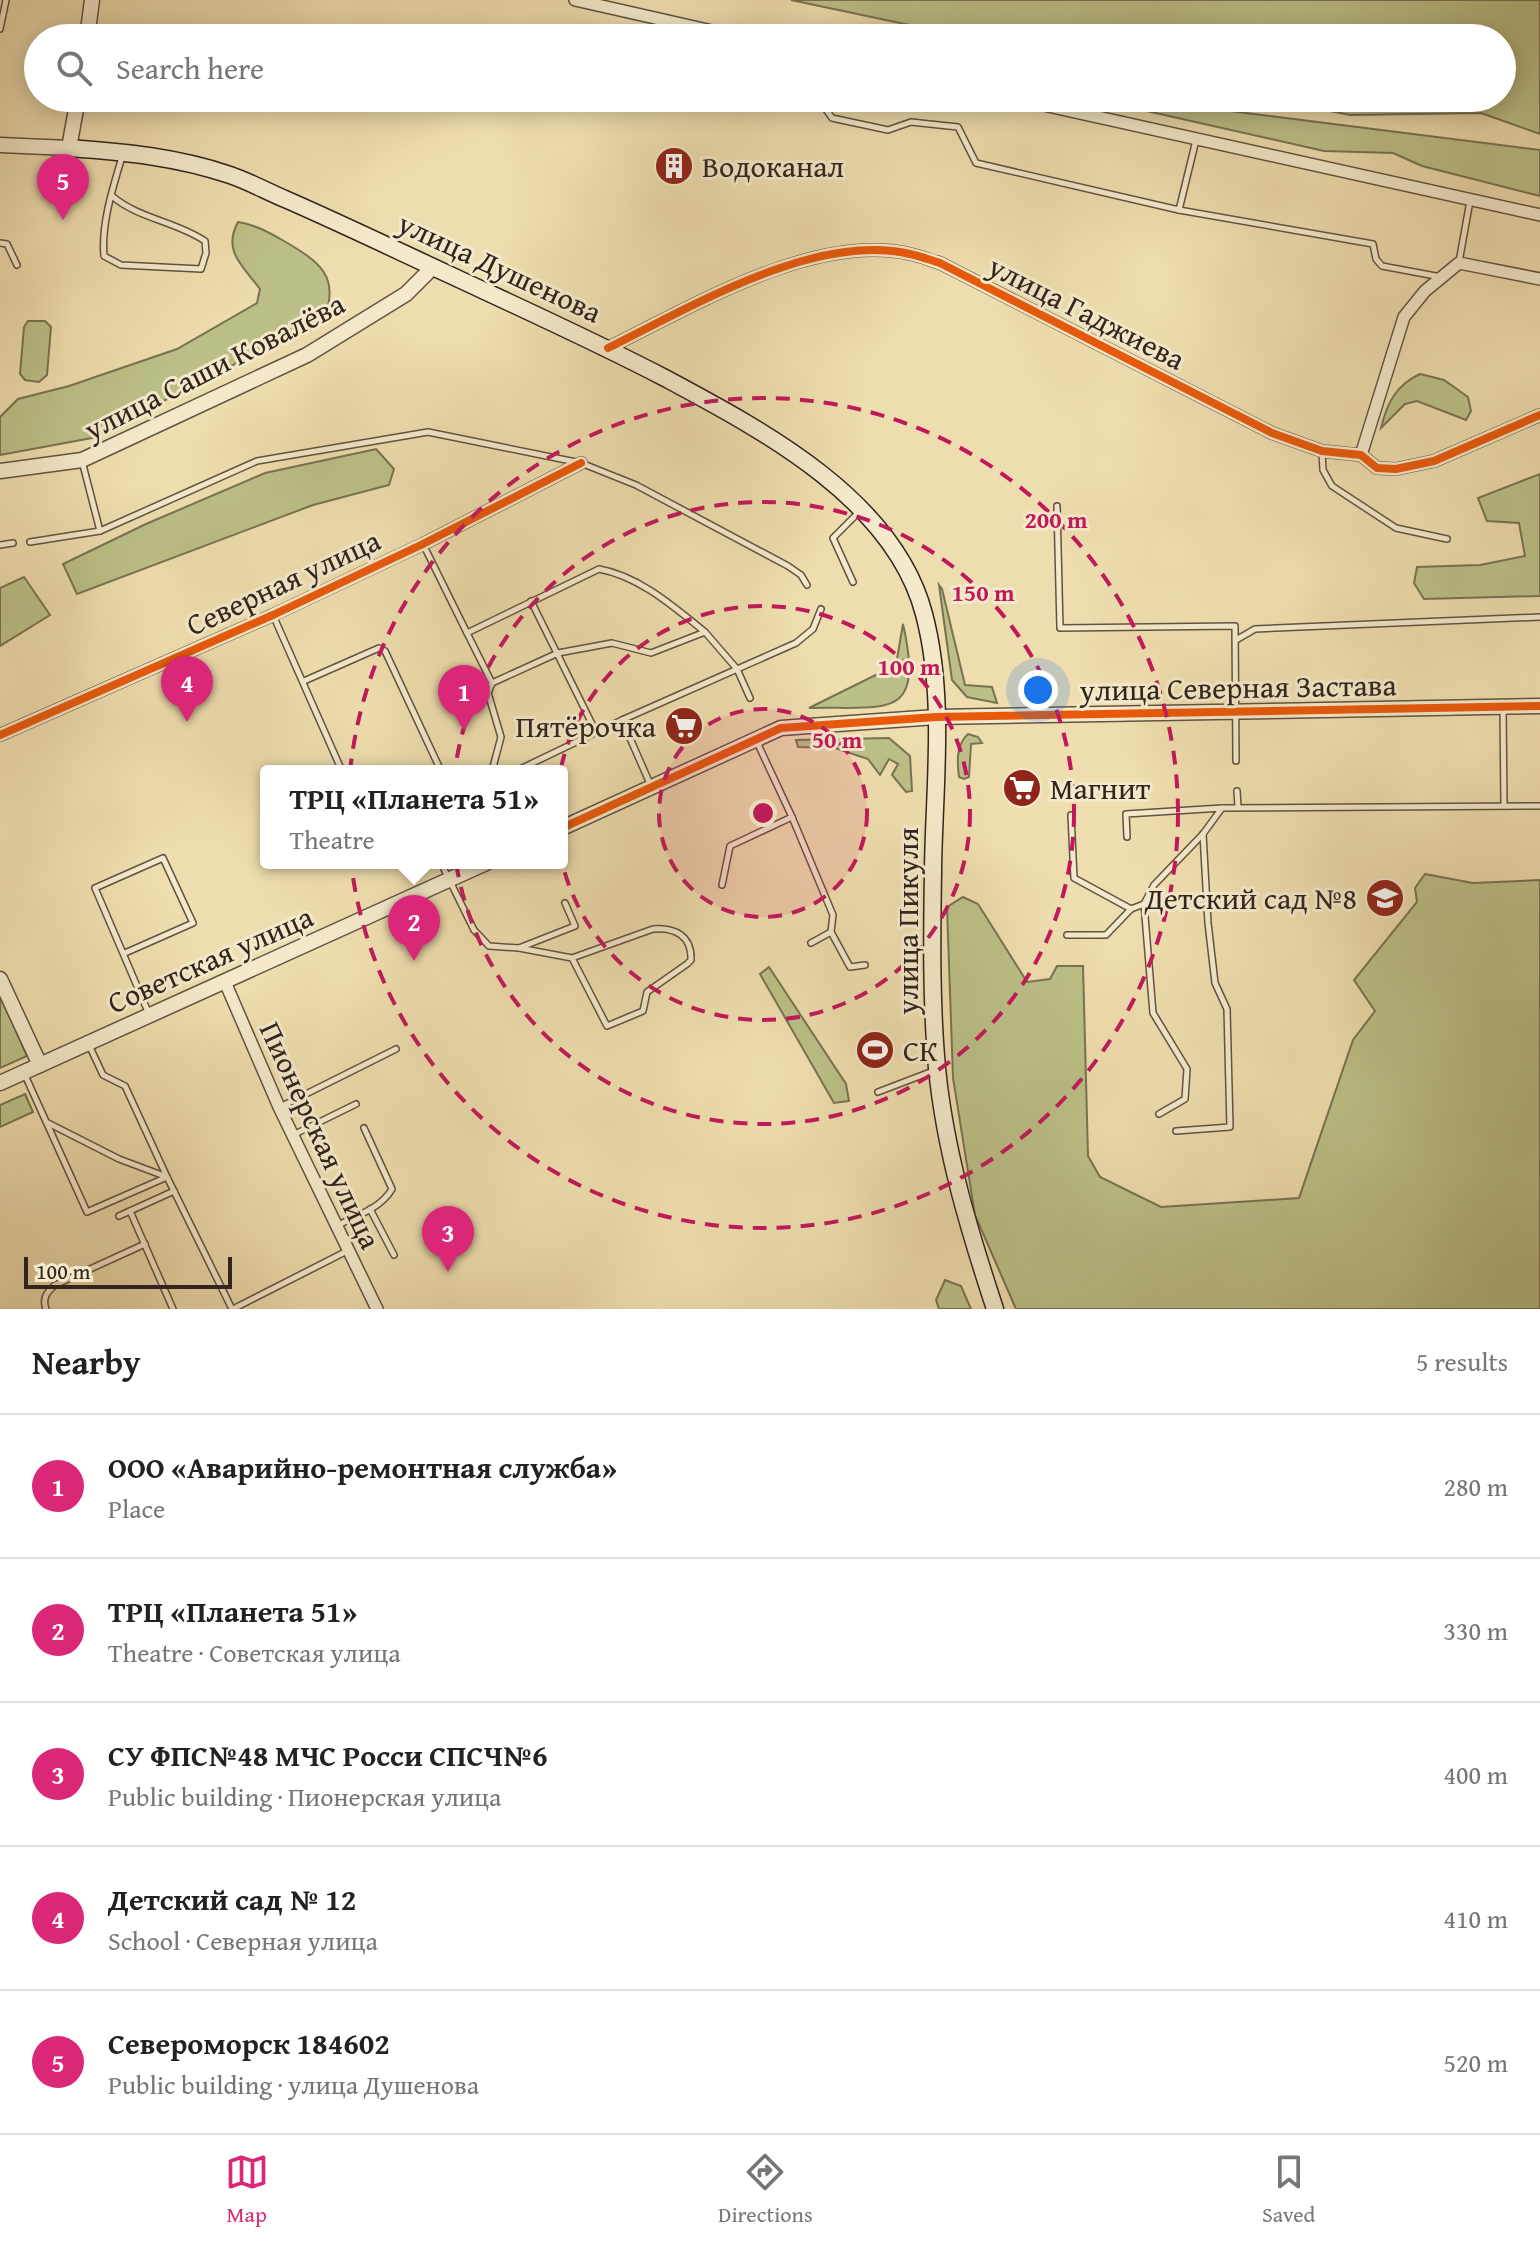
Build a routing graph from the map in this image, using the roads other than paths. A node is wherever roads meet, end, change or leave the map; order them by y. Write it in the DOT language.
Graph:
graph roads {
  1 [pos="6,0"];
  2 [pos="92,0"];
  3 [pos="575,0"];
  4 [pos="89,24"];
  5 [pos="681,24"];
  6 [pos="0,29"];
  7 [pos="75,112"];
  8 [pos="828,112"];
  9 [pos="1075,112"];
  10 [pos="1196,139"];
  11 [pos="0,145"];
  12 [pos="69,148"];
  13 [pos="123,152"];
  14 [pos="112,196"];
  15 [pos="1470,201"];
  16 [pos="1179,210"];
  17 [pos="1540,215"];
  18 [pos="0,243"];
  19 [pos="1459,263"];
  20 [pos="17,265"];
  21 [pos="433,267"];
  22 [pos="1442,277"];
  23 [pos="1540,279"];
  24 [pos="608,348"];
  25 [pos="1540,415"];
  26 [pos="1322,451"];
  27 [pos="1361,455"];
  28 [pos="82,460"];
  29 [pos="581,463"];
  30 [pos="0,471"];
  31 [pos="1057,506"];
  32 [pos="862,510"];
  33 [pos="100,531"];
  34 [pos="1447,539"];
  35 [pos="30,542"];
  36 [pos="13,543"];
  37 [pos="423,544"];
  38 [pos="0,545"];
  39 [pos="853,582"];
  40 [pos="807,585"];
  41 [pos="531,601"];
  42 [pos="821,609"];
  43 [pos="273,615"];
  44 [pos="1540,617"];
  45 [pos="705,632"];
  46 [pos="467,633"];
  47 [pos="1235,640"];
  48 [pos="558,653"];
  49 [pos="737,669"];
  50 [pos="304,681"];
  51 [pos="492,683"];
  52 [pos="750,698"];
  53 [pos="1540,706"];
  54 [pos="1503,707"];
  55 [pos="1236,711"];
  56 [pos="936,717"];
  57 [pos="622,720"];
  58 [pos="596,732"];
  59 [pos="0,735"];
  60 [pos="756,739"];
  61 [pos="1236,761"];
  62 [pos="339,765"];
  63 [pos="438,765"];
  64 [pos="494,765"];
  65 [pos="528,765"];
  66 [pos="651,787"];
  67 [pos="1237,791"];
  68 [pos="1504,806"];
  69 [pos="1540,806"];
  70 [pos="1238,807"];
  71 [pos="1222,808"];
  72 [pos="1071,815"];
  73 [pos="792,817"];
  74 [pos="568,825"];
  75 [pos="1203,834"];
  76 [pos="1127,837"];
  77 [pos="444,869"];
  78 [pos="473,869"];
  79 [pos="449,880"];
  80 [pos="722,885"];
  81 [pos="565,903"];
  82 [pos="1144,904"];
  83 [pos="1131,909"];
  84 [pos="831,932"];
  85 [pos="1067,935"];
  86 [pos="811,943"];
  87 [pos="519,948"];
  88 [pos="125,953"];
  89 [pos="572,958"];
  90 [pos="865,965"];
  91 [pos="0,979"];
  92 [pos="225,982"];
  93 [pos="150,1015"];
  94 [pos="88,1043"];
  95 [pos="396,1049"];
  96 [pos="40,1065"];
  97 [pos="937,1070"];
  98 [pos="24,1073"];
  99 [pos="0,1083"];
  100 [pos="878,1092"];
  101 [pos="356,1104"];
  102 [pos="279,1107"];
  103 [pos="1159,1114"];
  104 [pos="47,1123"];
  105 [pos="364,1128"];
  106 [pos="1176,1131"];
  107 [pos="293,1135"];
  108 [pos="167,1177"];
  109 [pos="174,1191"];
  110 [pos="370,1209"];
  111 [pos="130,1211"];
  112 [pos="119,1216"];
  113 [pos="337,1226"];
  114 [pos="145,1244"];
  115 [pos="349,1250"];
  116 [pos="394,1255"];
  117 [pos="46,1309"];
  118 [pos="173,1309"];
  119 [pos="232,1309"];
  120 [pos="377,1309"];
  121 [pos="995,1309"];
  1 -- 6 [label="lane"];
  2 -- 4 [label="street"];
  3 -- 5 [label="street"];
  7 -- 12 [label="street"];
  8 -- 16 [label="lane"];
  9 -- 10 [label="street"];
  10 -- 15 [label="street"];
  10 -- 16 [label="lane"];
  11 -- 12 [label="street, улица Душенова"];
  12 -- 13 [label="main road, улица Душенова"];
  13 -- 14 [label="lane"];
  13 -- 21 [label="main road, улица Душенова"];
  14 -- 14 [label="lane"];
  15 -- 17 [label="street"];
  15 -- 19 [label="lane"];
  16 -- 22 [label="lane"];
  18 -- 20 [label="lane"];
  19 -- 22 [label="street"];
  19 -- 23 [label="street"];
  21 -- 24 [label="main road, улица Душенова"];
  21 -- 28 [label="street, улица Саши Ковалёва"];
  22 -- 27 [label="street"];
  24 -- 26 [label="street, улица Гаджиева"];
  24 -- 32 [label="main road, улица Душенова"];
  25 -- 27 [label="street, улица Гаджиева"];
  26 -- 27 [label="street, улица Гаджиева"];
  26 -- 34 [label="lane"];
  28 -- 30 [label="street, улица Саши Ковалёва"];
  28 -- 33 [label="lane"];
  29 -- 33 [label="lane"];
  29 -- 37 [label="street, Северная улица"];
  29 -- 40 [label="lane"];
  31 -- 47 [label="lane"];
  32 -- 39 [label="lane"];
  32 -- 56 [label="main road, улица Душенова"];
  33 -- 35 [label="lane"];
  36 -- 38 [label="lane"];
  37 -- 43 [label="street, Северная улица"];
  37 -- 46 [label="lane"];
  41 -- 45 [label="lane"];
  41 -- 46 [label="lane"];
  41 -- 48 [label="lane"];
  42 -- 49 [label="lane"];
  43 -- 50 [label="lane, Северная улица"];
  43 -- 59 [label="street, Северная улица"];
  44 -- 47 [label="lane"];
  45 -- 48 [label="lane"];
  45 -- 49 [label="lane"];
  46 -- 51 [label="lane"];
  47 -- 55 [label="lane"];
  48 -- 51 [label="lane"];
  48 -- 58 [label="lane"];
  49 -- 52 [label="lane"];
  49 -- 57 [label="lane"];
  50 -- 62 [label="lane, Северная улица"];
  50 -- 63 [label="lane"];
  51 -- 64 [label="lane"];
  53 -- 54 [label="street, улица Северная Застава"];
  54 -- 55 [label="street, улица Северная Застава"];
  54 -- 68 [label="lane"];
  55 -- 56 [label="street, улица Северная Застава"];
  55 -- 61 [label="lane"];
  56 -- 60 [label="street"];
  56 -- 97 [label="main road, улица Пикуля"];
  57 -- 58 [label="lane"];
  57 -- 66 [label="lane"];
  58 -- 65 [label="lane"];
  60 -- 66 [label="street"];
  60 -- 73 [label="lane"];
  66 -- 74 [label="street"];
  67 -- 70 [label="lane"];
  68 -- 69 [label="lane"];
  68 -- 70 [label="lane"];
  70 -- 71 [label="lane"];
  71 -- 75 [label="lane"];
  71 -- 76 [label="lane"];
  72 -- 83 [label="lane"];
  73 -- 80 [label="lane"];
  73 -- 84 [label="lane"];
  75 -- 82 [label="lane"];
  75 -- 106 [label="lane"];
  77 -- 79 [label="lane"];
  78 -- 79 [label="street, Советская улица"];
  79 -- 87 [label="lane"];
  79 -- 92 [label="street, Советская улица"];
  81 -- 87 [label="lane"];
  82 -- 83 [label="lane"];
  82 -- 103 [label="lane"];
  83 -- 85 [label="lane"];
  84 -- 86 [label="lane"];
  84 -- 90 [label="lane"];
  87 -- 89 [label="lane"];
  88 -- 88 [label="lane"];
  88 -- 93 [label="lane"];
  89 -- 89 [label="lane"];
  91 -- 96 [label="street"];
  92 -- 93 [label="street, Советская улица"];
  92 -- 102 [label="street, Пионерская улица"];
  93 -- 94 [label="street, Советская улица"];
  94 -- 96 [label="street, Советская улица"];
  94 -- 108 [label="lane"];
  95 -- 102 [label="lane"];
  96 -- 98 [label="street, Советская улица"];
  97 -- 100 [label="lane"];
  97 -- 121 [label="main road, улица Пикуля"];
  98 -- 99 [label="street, Советская улица"];
  98 -- 104 [label="lane"];
  101 -- 107 [label="lane"];
  102 -- 107 [label="street, Пионерская улица"];
  104 -- 108 [label="lane"];
  104 -- 108 [label="lane"];
  105 -- 110 [label="lane"];
  107 -- 113 [label="street, Пионерская улица"];
  108 -- 109 [label="lane"];
  109 -- 111 [label="lane"];
  109 -- 119 [label="lane"];
  110 -- 113 [label="lane"];
  110 -- 116 [label="lane"];
  111 -- 112 [label="lane"];
  111 -- 114 [label="lane"];
  113 -- 115 [label="street, Пионерская улица"];
  114 -- 117 [label="lane"];
  114 -- 118 [label="lane"];
  115 -- 119 [label="lane"];
  115 -- 120 [label="street, Пионерская улица"];
}
